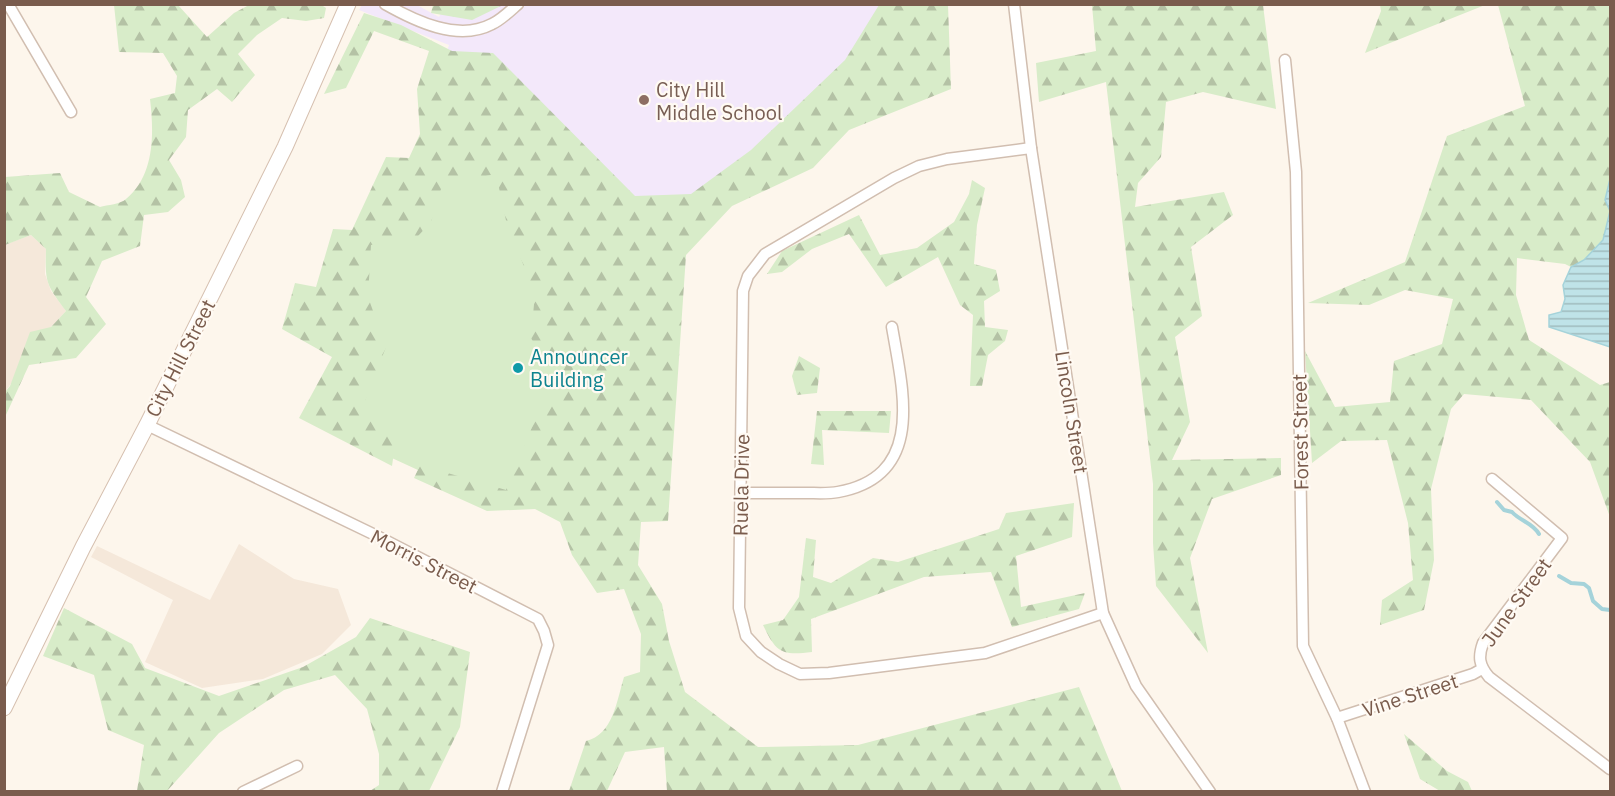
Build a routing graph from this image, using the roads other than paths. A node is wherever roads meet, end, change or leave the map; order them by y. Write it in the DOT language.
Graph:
graph roads {
  1 [pos="8,4"];
  2 [pos="348,4"];
  3 [pos="385,4"];
  4 [pos="518,4"];
  5 [pos="1014,4"];
  6 [pos="1285,60"];
  7 [pos="71,112"];
  8 [pos="1031,148"];
  9 [pos="892,327"];
  10 [pos="147,425"];
  11 [pos="1492,479"];
  12 [pos="742,493"];
  13 [pos="1103,613"];
  14 [pos="1482,669"];
  15 [pos="4,708"];
  16 [pos="1337,718"];
  17 [pos="297,766"];
  18 [pos="1611,769"];
  19 [pos="243,792"];
  20 [pos="502,792"];
  21 [pos="1210,792"];
  22 [pos="1365,792"];
  1 -- 7 [label="street"];
  2 -- 10 [label="street, City Hill Street"];
  3 -- 4 [label="street"];
  5 -- 8 [label="street, Lincoln Street"];
  6 -- 16 [label="street, Forest Street"];
  8 -- 12 [label="street, Ruela Drive"];
  8 -- 13 [label="street, Lincoln Street"];
  9 -- 12 [label="street"];
  10 -- 15 [label="street, City Hill Street"];
  10 -- 20 [label="street, Morris Street"];
  11 -- 14 [label="street, June Street"];
  12 -- 13 [label="street, Ruela Drive"];
  13 -- 21 [label="street, Lincoln Street"];
  14 -- 16 [label="street, Vine Street"];
  14 -- 18 [label="street, June Street"];
  16 -- 22 [label="street, Forest Street"];
  17 -- 19 [label="street"];
}
